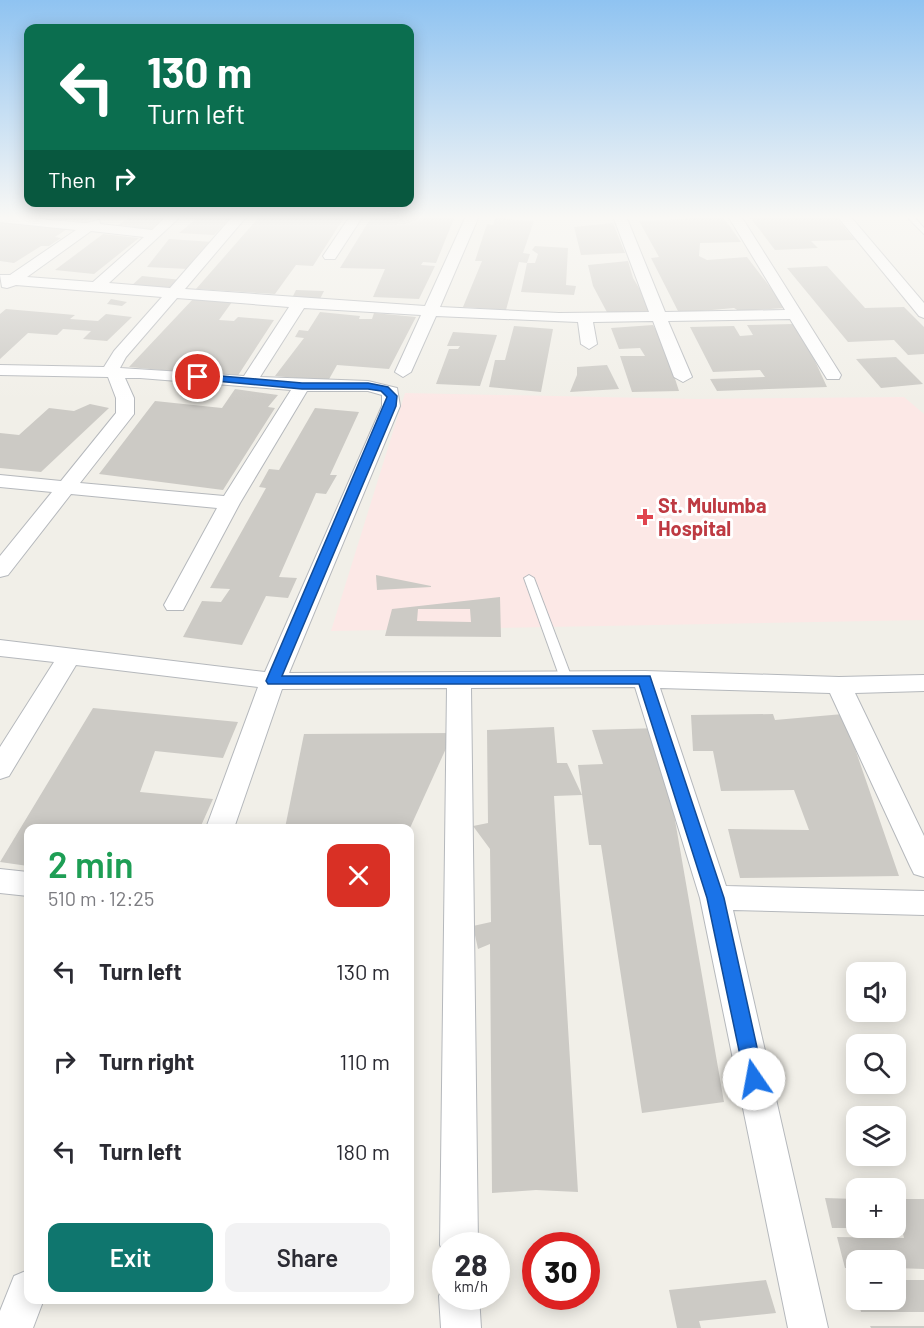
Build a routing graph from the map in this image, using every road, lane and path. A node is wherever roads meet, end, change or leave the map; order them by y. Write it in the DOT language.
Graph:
graph roads {
  1 [pos="106,278"];
  2 [pos="187,278"];
  3 [pos="445,278"];
  4 [pos="646,278"];
  5 [pos="773,278"];
  6 [pos="894,278"];
  7 [pos="4,282"];
  8 [pos="96,287"];
  9 [pos="173,294"];
  10 [pos="299,303"];
  11 [pos="430,310"];
  12 [pos="796,314"];
  13 [pos="924,314"];
  14 [pos="662,317"];
  15 [pos="585,319"];
  16 [pos="589,344"];
  17 [pos="6,370"];
  18 [pos="403,372"];
  19 [pos="113,373"];
  20 [pos="833,375"];
  21 [pos="683,377"];
  22 [pos="249,381"];
  23 [pos="0,384"];
  24 [pos="302,386"];
  25 [pos="0,481"];
  26 [pos="68,487"];
  27 [pos="230,503"];
  28 [pos="0,570"];
  29 [pos="529,578"];
  30 [pos="175,605"];
  31 [pos="0,648"];
  32 [pos="70,656"];
  33 [pos="459,679"];
  34 [pos="645,680"];
  35 [pos="273,681"];
  36 [pos="567,681"];
  37 [pos="924,683"];
  38 [pos="839,685"];
  39 [pos="0,769"];
  40 [pos="220,824"];
  41 [pos="924,866"];
  42 [pos="0,881"];
  43 [pos="24,884"];
  44 [pos="716,898"];
  45 [pos="924,903"];
  46 [pos="459,1232"];
  47 [pos="24,1300"];
  48 [pos="460,1310"];
  49 [pos="13,1328"];
  50 [pos="461,1328"];
  51 [pos="808,1328"];
  1 -- 8 [label="street"];
  2 -- 9 [label="street"];
  3 -- 11 [label="street"];
  4 -- 14 [label="street"];
  5 -- 12 [label="street"];
  6 -- 13 [label="street"];
  7 -- 8 [label="street"];
  8 -- 9 [label="street"];
  9 -- 10 [label="street"];
  9 -- 19 [label="street"];
  10 -- 11 [label="street"];
  10 -- 22 [label="street"];
  11 -- 15 [label="street"];
  11 -- 18 [label="street"];
  12 -- 14 [label="street"];
  12 -- 20 [label="street"];
  14 -- 15 [label="street"];
  14 -- 21 [label="street"];
  15 -- 16 [label="street"];
  17 -- 19 [label="street"];
  17 -- 23 [label="street"];
  19 -- 22 [label="street"];
  19 -- 26 [label="street"];
  22 -- 24 [label="street"];
  24 -- 27 [label="street"];
  24 -- 35 [label="street"];
  25 -- 26 [label="street"];
  26 -- 27 [label="street"];
  26 -- 28 [label="street"];
  27 -- 30 [label="street"];
  29 -- 36 [label="lane"];
  31 -- 32 [label="street"];
  32 -- 35 [label="street"];
  32 -- 39 [label="street"];
  33 -- 35 [label="street"];
  33 -- 36 [label="street"];
  33 -- 46 [label="street"];
  34 -- 36 [label="street"];
  34 -- 38 [label="street"];
  34 -- 44 [label="street"];
  35 -- 40 [label="street"];
  37 -- 38 [label="street"];
  38 -- 41 [label="street"];
  42 -- 43 [label="street"];
  44 -- 45 [label="street"];
  44 -- 51 [label="street"];
  47 -- 49 [label="street"];
  48 -- 50 [label="street"];
}
